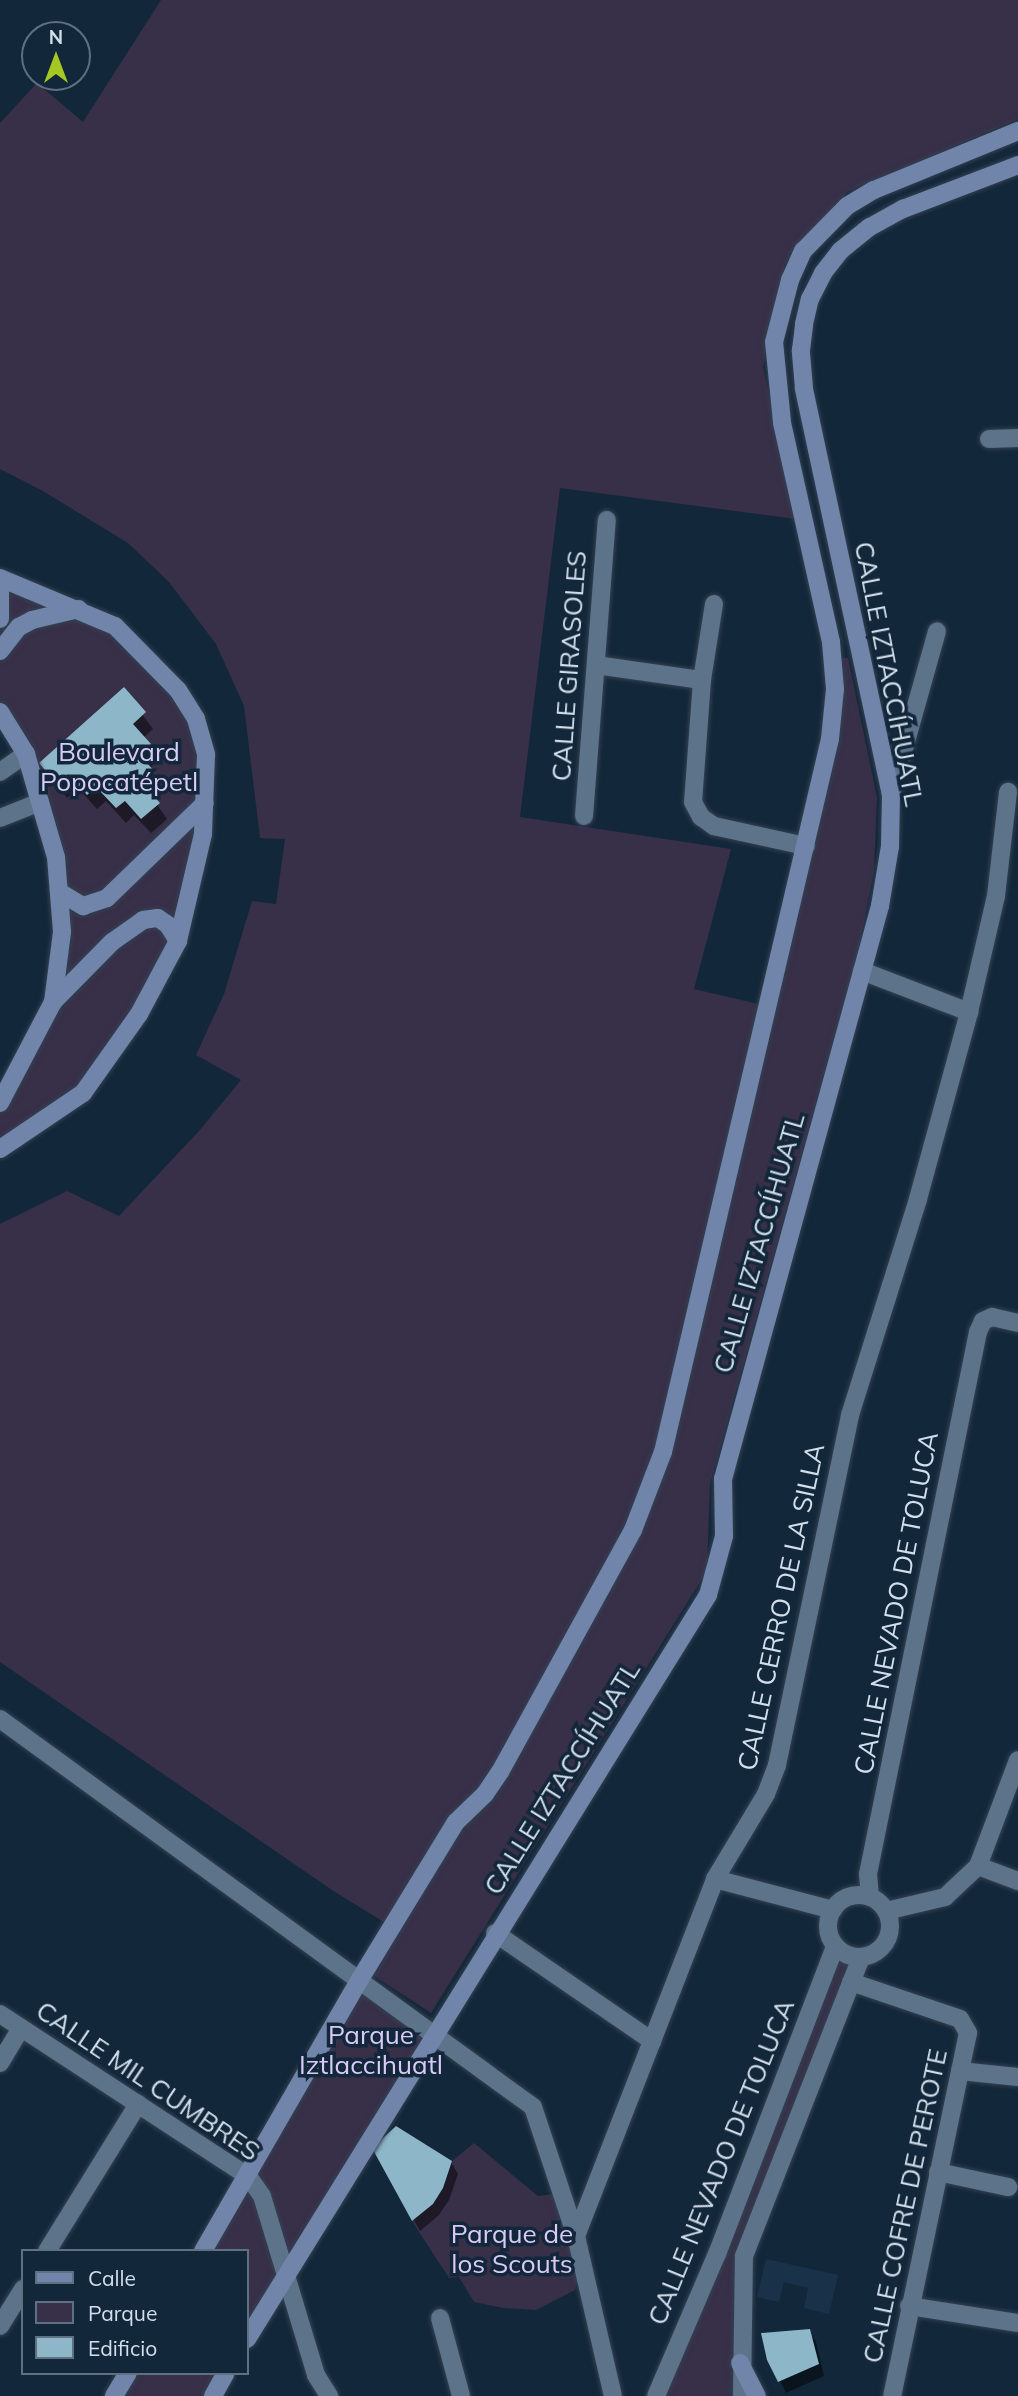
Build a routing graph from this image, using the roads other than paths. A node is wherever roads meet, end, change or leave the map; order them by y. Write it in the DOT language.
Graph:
graph roads {
  1 [pos="1018,131"];
  2 [pos="1018,165"];
  3 [pos="1018,438"];
  4 [pos="989,439"];
  5 [pos="607,520"];
  6 [pos="0,578"];
  7 [pos="0,589"];
  8 [pos="714,604"];
  9 [pos="79,609"];
  10 [pos="0,619"];
  11 [pos="937,631"];
  12 [pos="0,651"];
  13 [pos="596,665"];
  14 [pos="702,680"];
  15 [pos="0,711"];
  16 [pos="26,754"];
  17 [pos="0,772"];
  18 [pos="1007,792"];
  19 [pos="891,795"];
  20 [pos="40,802"];
  21 [pos="205,803"];
  22 [pos="584,816"];
  23 [pos="0,818"];
  24 [pos="806,846"];
  25 [pos="61,893"];
  26 [pos="178,942"];
  27 [pos="862,971"];
  28 [pos="52,1002"];
  29 [pos="969,1012"];
  30 [pos="0,1103"];
  31 [pos="0,1149"];
  32 [pos="1018,1322"];
  33 [pos="0,1719"];
  34 [pos="1018,1760"];
  35 [pos="978,1866"];
  36 [pos="715,1879"];
  37 [pos="1018,1881"];
  38 [pos="870,1897"];
  39 [pos="833,1910"];
  40 [pos="886,1911"];
  41 [pos="495,1933"];
  42 [pos="835,1946"];
  43 [pos="861,1957"];
  44 [pos="360,1979"];
  45 [pos="851,1982"];
  46 [pos="0,2014"];
  47 [pos="21,2028"];
  48 [pos="432,2036"];
  49 [pos="652,2041"];
  50 [pos="0,2063"];
  51 [pos="960,2071"];
  52 [pos="1018,2077"];
  53 [pos="138,2104"];
  54 [pos="938,2172"];
  55 [pos="248,2176"];
  56 [pos="1007,2187"];
  57 [pos="576,2236"];
  58 [pos="48,2249"];
  59 [pos="204,2249"];
  60 [pos="286,2274"];
  61 [pos="21,2292"];
  62 [pos="909,2306"];
  63 [pos="440,2318"];
  64 [pos="1018,2323"];
  65 [pos="0,2326"];
  66 [pos="248,2337"];
  67 [pos="740,2363"];
  68 [pos="127,2375"];
  69 [pos="225,2375"];
  70 [pos="114,2396"];
  71 [pos="213,2396"];
  72 [pos="329,2396"];
  73 [pos="461,2396"];
  74 [pos="613,2396"];
  75 [pos="656,2396"];
  76 [pos="741,2396"];
  77 [pos="757,2396"];
  78 [pos="892,2396"];
  1 -- 24 [label="street, CALLE IZTACCÍHUATL"];
  2 -- 19 [label="street, CALLE IZTACCÍHUATL"];
  3 -- 4 [label="street"];
  5 -- 13 [label="street, CALLE GIRASOLES"];
  6 -- 9 [label="street"];
  7 -- 10 [label="street"];
  8 -- 14 [label="street"];
  9 -- 12 [label="street"];
  9 -- 21 [label="street"];
  11 -- 19 [label="street"];
  13 -- 14 [label="street"];
  13 -- 22 [label="street, CALLE GIRASOLES"];
  14 -- 24 [label="street"];
  15 -- 16 [label="street"];
  16 -- 17 [label="street"];
  16 -- 20 [label="street"];
  18 -- 29 [label="street, CALLE CERRO DE LA SILLA"];
  19 -- 27 [label="street, CALLE IZTACCÍHUATL"];
  20 -- 23 [label="street"];
  20 -- 25 [label="street"];
  21 -- 25 [label="street"];
  21 -- 26 [label="street"];
  24 -- 44 [label="street, CALLE IZTACCÍHUATL"];
  25 -- 28 [label="street"];
  26 -- 28 [label="street"];
  26 -- 31 [label="street"];
  27 -- 29 [label="street"];
  27 -- 41 [label="street, CALLE IZTACCÍHUATL"];
  28 -- 30 [label="street"];
  29 -- 36 [label="street, CALLE CERRO DE LA SILLA"];
  32 -- 38 [label="street, CALLE NEVADO DE TOLUCA"];
  33 -- 44 [label="street"];
  34 -- 35 [label="street"];
  35 -- 37 [label="street"];
  35 -- 40 [label="street"];
  36 -- 39 [label="street"];
  36 -- 49 [label="street, CALLE CERRO DE LA SILLA"];
  38 -- 39 [label="street"];
  38 -- 40 [label="street"];
  39 -- 42 [label="street"];
  40 -- 43 [label="street"];
  41 -- 48 [label="street, CALLE IZTACCÍHUATL"];
  41 -- 49 [label="street"];
  42 -- 43 [label="street"];
  42 -- 75 [label="street, CALLE NEVADO DE TOLUCA"];
  43 -- 45 [label="street, CALLE NEVADO DE TOLUCA"];
  44 -- 48 [label="street"];
  44 -- 55 [label="street, CALLE IZTACCÍHUATL"];
  45 -- 51 [label="street, CALLE COFRE DE PEROTE"];
  45 -- 67 [label="street, CALLE NEVADO DE TOLUCA"];
  46 -- 47 [label="street, CALLE MIL CUMBRES"];
  47 -- 50 [label="street"];
  47 -- 53 [label="street, CALLE MIL CUMBRES"];
  48 -- 57 [label="street"];
  48 -- 60 [label="street, CALLE IZTACCÍHUATL"];
  49 -- 57 [label="street, CALLE CERRO DE LA SILLA"];
  51 -- 52 [label="street"];
  51 -- 54 [label="street, CALLE COFRE DE PEROTE"];
  53 -- 55 [label="street, CALLE MIL CUMBRES"];
  53 -- 58 [label="street"];
  54 -- 56 [label="street"];
  54 -- 62 [label="street, CALLE COFRE DE PEROTE"];
  55 -- 59 [label="street, CALLE IZTACCÍHUATL"];
  55 -- 60 [label="street, CALLE MIL CUMBRES"];
  57 -- 74 [label="street"];
  60 -- 66 [label="street, CALLE IZTACCÍHUATL"];
  60 -- 72 [label="street, CALLE MIL CUMBRES"];
  61 -- 65 [label="street"];
  62 -- 64 [label="street"];
  62 -- 78 [label="street, CALLE COFRE DE PEROTE"];
  63 -- 73 [label="street"];
  67 -- 76 [label="street, CALLE NEVADO DE TOLUCA"];
  67 -- 77 [label="street"];
  68 -- 70 [label="street"];
  69 -- 71 [label="street"];
}
